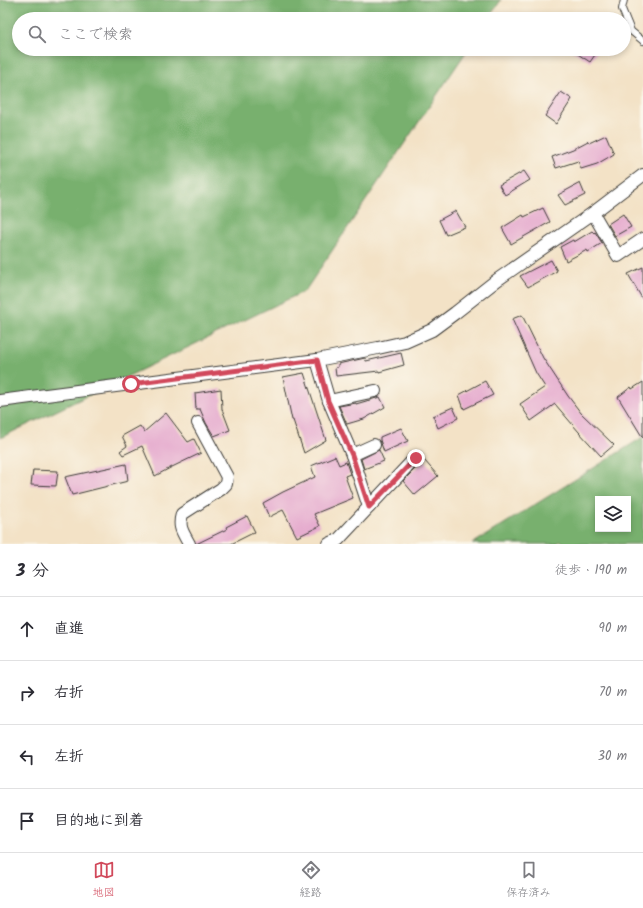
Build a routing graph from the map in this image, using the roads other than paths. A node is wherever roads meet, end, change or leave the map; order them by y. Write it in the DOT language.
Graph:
graph roads {
  1 [pos="624,0"];
  2 [pos="623,12"];
  3 [pos="631,31"];
  4 [pos="643,41"];
  5 [pos="643,175"];
  6 [pos="593,213"];
  7 [pos="643,239"];
  8 [pos="317,360"];
  9 [pos="375,391"];
  10 [pos="0,400"];
  11 [pos="328,401"];
  12 [pos="198,423"];
  13 [pos="374,444"];
  14 [pos="352,455"];
  15 [pos="416,458"];
  16 [pos="369,507"];
  17 [pos="189,544"];
  18 [pos="330,544"];
  1 -- 2 [label="lane"];
  3 -- 4 [label="lane"];
  5 -- 6 [label="street"];
  6 -- 7 [label="street"];
  6 -- 8 [label="street"];
  8 -- 10 [label="street"];
  8 -- 11 [label="street"];
  9 -- 11 [label="street"];
  11 -- 14 [label="street"];
  12 -- 17 [label="street"];
  13 -- 14 [label="street"];
  14 -- 16 [label="street"];
  15 -- 16 [label="street"];
  16 -- 18 [label="street"];
}
